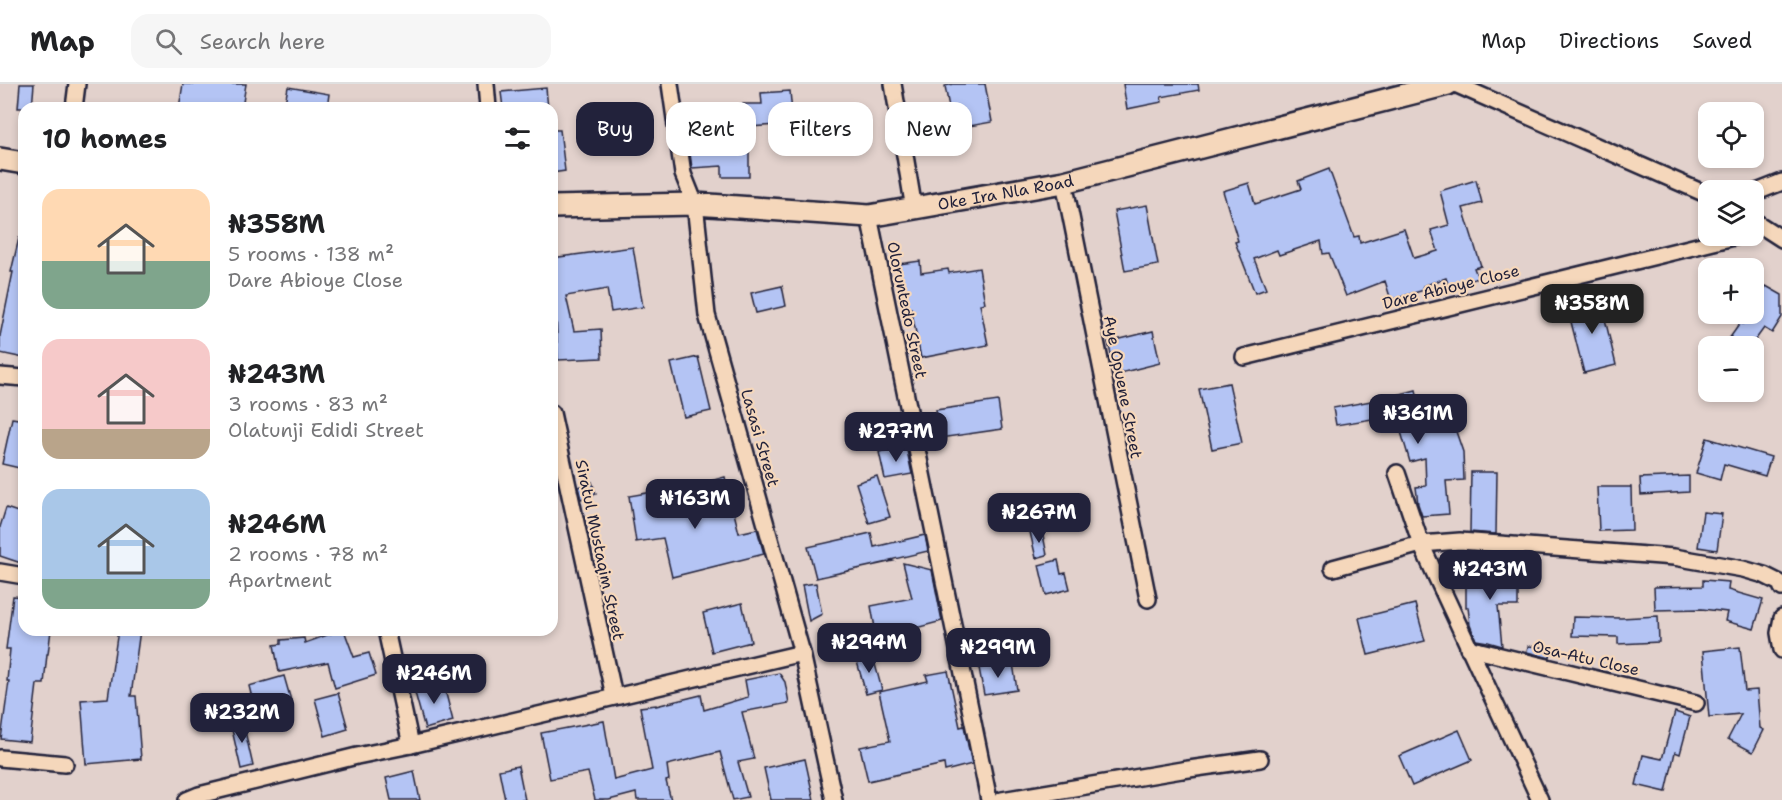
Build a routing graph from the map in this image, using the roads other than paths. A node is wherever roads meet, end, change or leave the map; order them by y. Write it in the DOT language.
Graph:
graph roads {
  1 [pos="77,84"];
  2 [pos="486,84"];
  3 [pos="670,84"];
  4 [pos="893,84"];
  5 [pos="1448,84"];
  6 [pos="1455,84"];
  7 [pos="75,102"];
  8 [pos="488,102"];
  9 [pos="0,159"];
  10 [pos="18,162"];
  11 [pos="1064,182"];
  12 [pos="1782,182"];
  13 [pos="1764,189"];
  14 [pos="1698,191"];
  15 [pos="695,204"];
  16 [pos="558,207"];
  17 [pos="914,209"];
  18 [pos="869,216"];
  19 [pos="1764,230"];
  20 [pos="1782,239"];
  21 [pos="1698,246"];
  22 [pos="1244,357"];
  23 [pos="0,376"];
  24 [pos="18,378"];
  25 [pos="558,439"];
  26 [pos="1397,473"];
  27 [pos="1421,544"];
  28 [pos="1333,567"];
  29 [pos="0,572"];
  30 [pos="18,575"];
  31 [pos="1782,588"];
  32 [pos="1148,599"];
  33 [pos="1782,618"];
  34 [pos="387,636"];
  35 [pos="1468,648"];
  36 [pos="1782,650"];
  37 [pos="802,653"];
  38 [pos="614,696"];
  39 [pos="1696,703"];
  40 [pos="411,745"];
  41 [pos="0,758"];
  42 [pos="1260,759"];
  43 [pos="65,764"];
  44 [pos="187,800"];
  45 [pos="834,800"];
  46 [pos="989,800"];
  47 [pos="1002,800"];
  48 [pos="1540,800"];
  1 -- 7 [label="street"];
  2 -- 8 [label="street"];
  3 -- 15 [label="street, Lasasi Street"];
  4 -- 17 [label="street"];
  5 -- 11 [label="street, Oke Ira Nla Road"];
  6 -- 14 [label="street"];
  9 -- 10 [label="street"];
  11 -- 17 [label="street, Oke Ira Nla Road"];
  11 -- 32 [label="street, Aye Opuene Street"];
  12 -- 13 [label="street"];
  15 -- 16 [label="street, Oke Ira Nla Road"];
  15 -- 18 [label="street, Oke Ira Nla Road"];
  15 -- 37 [label="street, Lasasi Street"];
  17 -- 18 [label="street, Oke Ira Nla Road"];
  18 -- 46 [label="street, Oloruntedo Street"];
  19 -- 20 [label="street"];
  21 -- 22 [label="street, Dare Abioye Close"];
  23 -- 24 [label="street"];
  25 -- 38 [label="street, Siratul Mustaqim Street"];
  26 -- 27 [label="street"];
  27 -- 28 [label="street"];
  27 -- 31 [label="street"];
  27 -- 35 [label="street"];
  29 -- 30 [label="street"];
  33 -- 36 [label="street"];
  34 -- 40 [label="street"];
  35 -- 39 [label="street, Osa-Atu Close"];
  35 -- 48 [label="street"];
  37 -- 38 [label="street"];
  37 -- 45 [label="street, Lasasi Street"];
  38 -- 40 [label="street"];
  40 -- 44 [label="street"];
  41 -- 43 [label="street"];
  42 -- 47 [label="street"];
}
